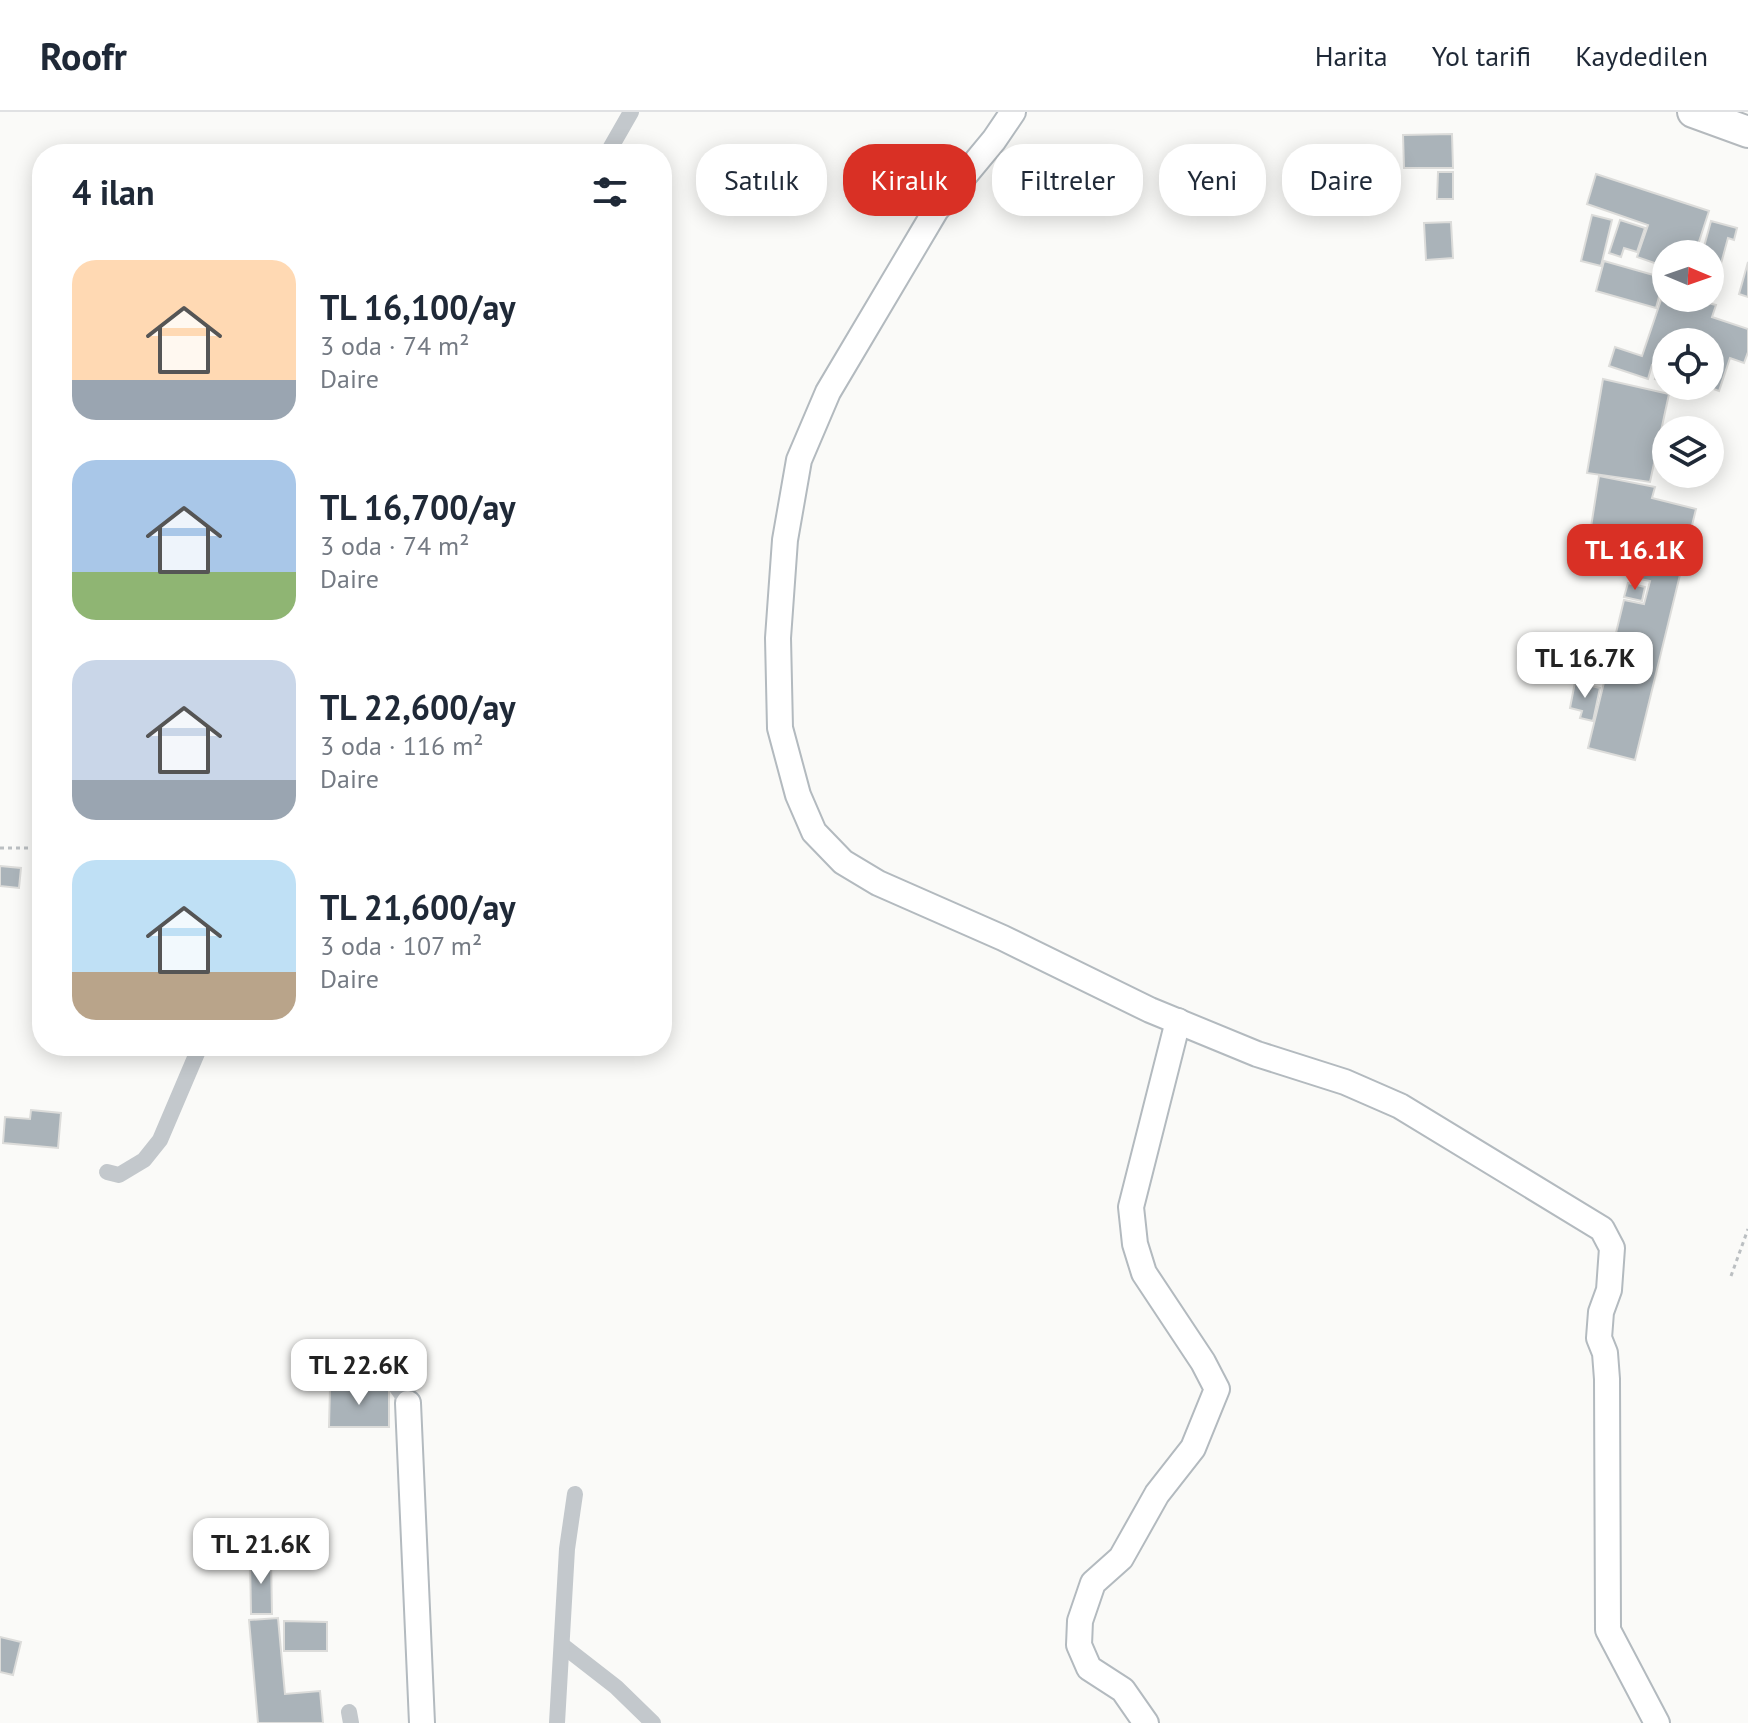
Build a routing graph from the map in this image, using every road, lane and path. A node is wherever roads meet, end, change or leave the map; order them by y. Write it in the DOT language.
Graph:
graph roads {
  1 [pos="631,112"];
  2 [pos="1013,112"];
  3 [pos="1693,112"];
  4 [pos="1748,132"];
  5 [pos="613,144"];
  6 [pos="0,848"];
  7 [pos="32,848"];
  8 [pos="1178,1021"];
  9 [pos="196,1056"];
  10 [pos="107,1172"];
  11 [pos="1748,1229"];
  12 [pos="1731,1276"];
  13 [pos="339,1377"];
  14 [pos="408,1403"];
  15 [pos="575,1494"];
  16 [pos="562,1645"];
  17 [pos="422,1723"];
  18 [pos="557,1723"];
  19 [pos="653,1723"];
  20 [pos="1146,1723"];
  21 [pos="1657,1723"];
  1 -- 5 [label="street"];
  2 -- 8 [label="street"];
  3 -- 4 [label="highway"];
  6 -- 7 [label="path"];
  8 -- 20 [label="street"];
  8 -- 21 [label="street"];
  9 -- 10 [label="street"];
  11 -- 12 [label="path"];
  13 -- 14 [label="street"];
  14 -- 17 [label="street"];
  15 -- 16 [label="street"];
  16 -- 18 [label="street"];
  16 -- 19 [label="street"];
}
